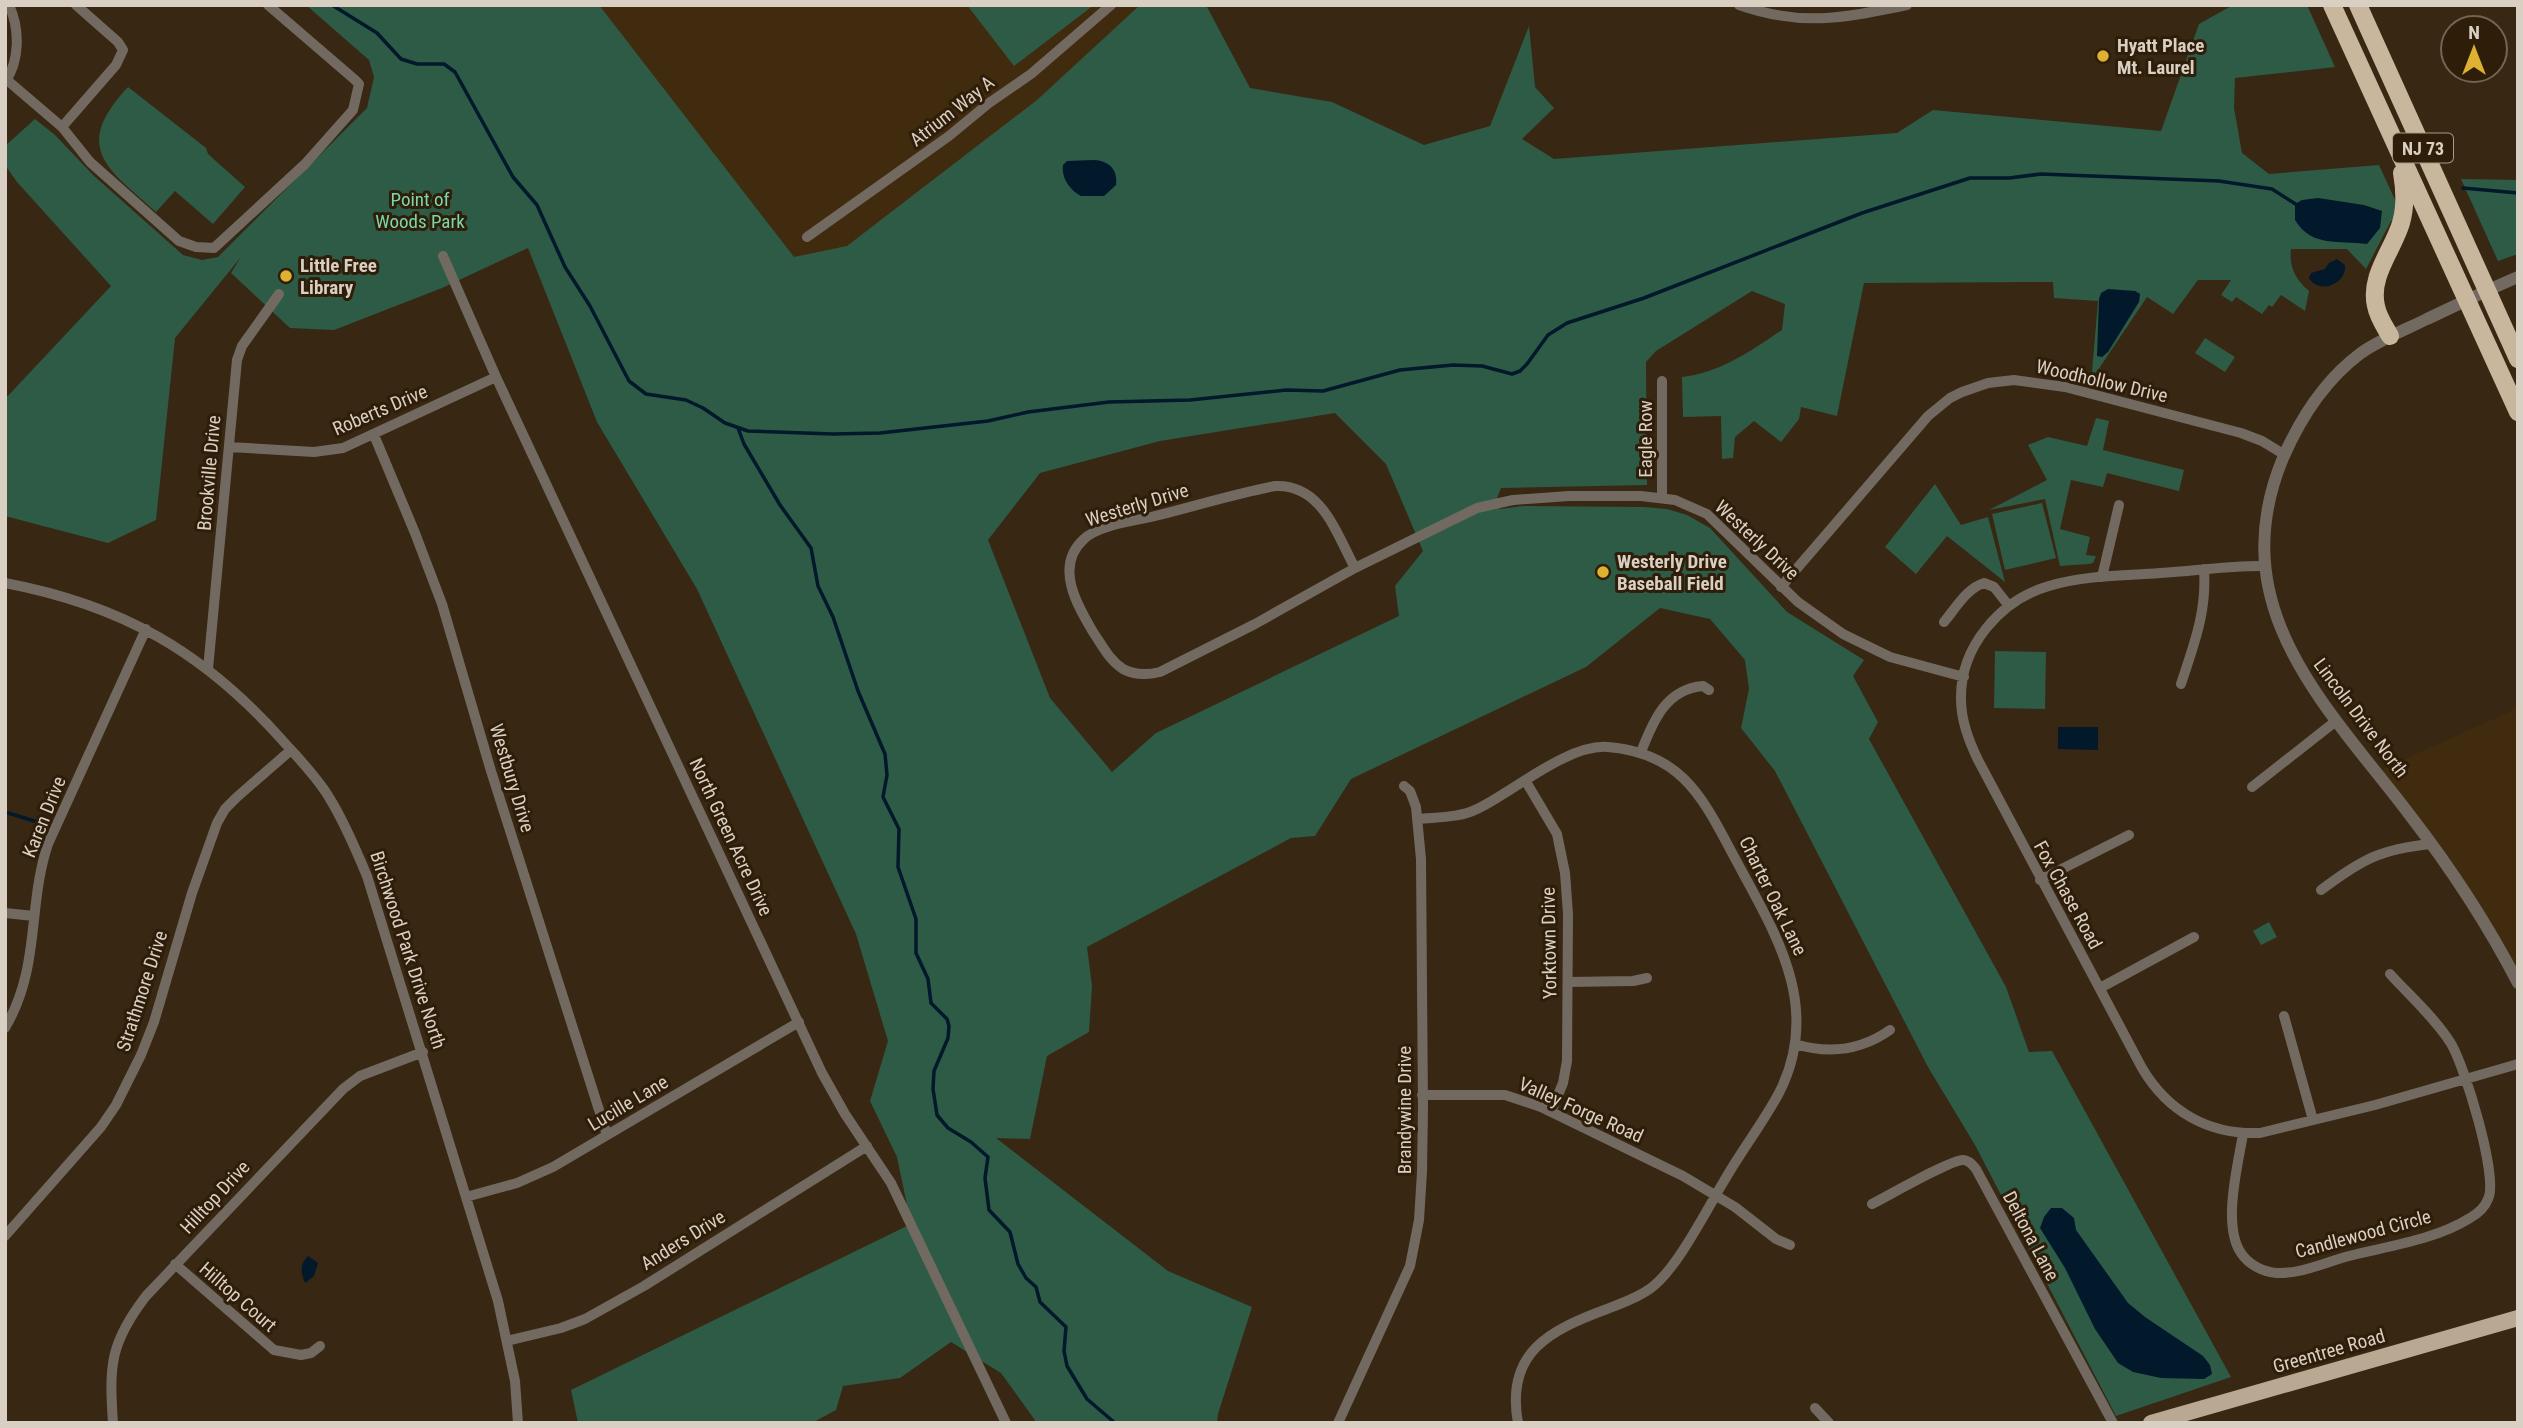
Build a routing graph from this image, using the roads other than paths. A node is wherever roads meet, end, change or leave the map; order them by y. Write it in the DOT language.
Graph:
graph roads {
  1 [pos="9,5"];
  2 [pos="76,5"];
  3 [pos="268,5"];
  4 [pos="1111,5"];
  5 [pos="1739,5"];
  6 [pos="1907,5"];
  7 [pos="2332,5"];
  8 [pos="2358,5"];
  9 [pos="6,81"];
  10 [pos="62,127"];
  11 [pos="2398,149"];
  12 [pos="807,237"];
  13 [pos="443,256"];
  14 [pos="2518,277"];
  15 [pos="2487,291"];
  16 [pos="279,293"];
  17 [pos="2466,300"];
  18 [pos="2390,337"];
  19 [pos="2518,359"];
  20 [pos="496,377"];
  21 [pos="1662,381"];
  22 [pos="2518,412"];
  23 [pos="374,435"];
  24 [pos="229,447"];
  25 [pos="2285,455"];
  26 [pos="1662,498"];
  27 [pos="2119,505"];
  28 [pos="2266,566"];
  29 [pos="1355,568"];
  30 [pos="2204,569"];
  31 [pos="2102,577"];
  32 [pos="5,583"];
  33 [pos="1781,587"];
  34 [pos="2009,606"];
  35 [pos="1944,622"];
  36 [pos="146,629"];
  37 [pos="208,669"];
  38 [pos="1964,677"];
  39 [pos="2181,684"];
  40 [pos="1709,690"];
  41 [pos="2336,721"];
  42 [pos="291,750"];
  43 [pos="1641,752"];
  44 [pos="1525,780"];
  45 [pos="1404,786"];
  46 [pos="2252,786"];
  47 [pos="1418,819"];
  48 [pos="2129,835"];
  49 [pos="2431,844"];
  50 [pos="2040,880"];
  51 [pos="2321,890"];
  52 [pos="5,913"];
  53 [pos="34,916"];
  54 [pos="2194,937"];
  55 [pos="2390,974"];
  56 [pos="1647,978"];
  57 [pos="1568,982"];
  58 [pos="2518,983"];
  59 [pos="2100,988"];
  60 [pos="2284,1016"];
  61 [pos="799,1022"];
  62 [pos="5,1028"];
  63 [pos="1890,1030"];
  64 [pos="1795,1044"];
  65 [pos="423,1052"];
  66 [pos="2518,1064"];
  67 [pos="2466,1079"];
  68 [pos="1422,1095"];
  69 [pos="1551,1112"];
  70 [pos="2314,1120"];
  71 [pos="2243,1134"];
  72 [pos="607,1135"];
  73 [pos="867,1146"];
  74 [pos="1716,1195"];
  75 [pos="466,1197"];
  76 [pos="1872,1205"];
  77 [pos="5,1236"];
  78 [pos="1790,1245"];
  79 [pos="175,1264"];
  80 [pos="2518,1318"];
  81 [pos="507,1341"];
  82 [pos="320,1346"];
  83 [pos="1815,1408"];
  84 [pos="113,1423"];
  85 [pos="518,1423"];
  86 [pos="1006,1423"];
  87 [pos="1338,1423"];
  88 [pos="1518,1423"];
  89 [pos="1829,1423"];
  90 [pos="2113,1423"];
  91 [pos="2151,1423"];
  1 -- 9 [label="street"];
  2 -- 10 [label="street"];
  3 -- 10 [label="street"];
  4 -- 12 [label="street, Atrium Way A"];
  5 -- 6 [label="street"];
  7 -- 11 [label="highway, NJ 73"];
  8 -- 15 [label="highway, NJ 73"];
  9 -- 10 [label="street"];
  11 -- 17 [label="highway, NJ 73"];
  11 -- 18 [label="highway"];
  13 -- 20 [label="street, North Green Acre Drive"];
  14 -- 15 [label="street, Lincoln Drive North"];
  15 -- 17 [label="street, Lincoln Drive North"];
  15 -- 19 [label="highway, NJ 73"];
  16 -- 24 [label="street, Brookville Drive"];
  17 -- 18 [label="street, Lincoln Drive North"];
  17 -- 22 [label="highway, NJ 73"];
  18 -- 25 [label="street, Lincoln Drive North"];
  20 -- 23 [label="street, Roberts Drive"];
  20 -- 61 [label="street, North Green Acre Drive"];
  21 -- 26 [label="street, Eagle Row"];
  23 -- 24 [label="street, Roberts Drive"];
  23 -- 72 [label="street, Westbury Drive"];
  24 -- 37 [label="street, Brookville Drive"];
  25 -- 28 [label="street, Lincoln Drive North"];
  25 -- 33 [label="street, Woodhollow Drive"];
  26 -- 29 [label="street, Westerly Drive"];
  26 -- 33 [label="street, Westerly Drive"];
  27 -- 31 [label="street"];
  28 -- 30 [label="street, Fox Chase Road"];
  28 -- 41 [label="street, Lincoln Drive North"];
  29 -- 29 [label="street, Westerly Drive"];
  30 -- 31 [label="street, Fox Chase Road"];
  30 -- 39 [label="street"];
  31 -- 34 [label="street, Fox Chase Road"];
  32 -- 36 [label="street, Birchwood Park Drive North"];
  33 -- 38 [label="street, Westerly Drive"];
  34 -- 35 [label="street"];
  34 -- 38 [label="street, Fox Chase Road"];
  36 -- 37 [label="street, Birchwood Park Drive North"];
  36 -- 53 [label="street, Karen Drive"];
  37 -- 42 [label="street, Birchwood Park Drive North"];
  38 -- 50 [label="street, Fox Chase Road"];
  40 -- 43 [label="street"];
  41 -- 46 [label="street"];
  41 -- 49 [label="street, Lincoln Drive North"];
  42 -- 65 [label="street, Birchwood Park Drive North"];
  42 -- 77 [label="street, Strathmore Drive"];
  43 -- 44 [label="street, Charter Oak Lane"];
  43 -- 64 [label="street, Charter Oak Lane"];
  44 -- 47 [label="street, Charter Oak Lane"];
  44 -- 57 [label="street, Yorktown Drive"];
  45 -- 47 [label="street, Brandywine Drive"];
  47 -- 68 [label="street, Brandywine Drive"];
  48 -- 50 [label="street"];
  49 -- 51 [label="street"];
  49 -- 58 [label="street, Lincoln Drive North"];
  50 -- 59 [label="street, Fox Chase Road"];
  52 -- 53 [label="street"];
  53 -- 62 [label="street, Karen Drive"];
  54 -- 59 [label="street"];
  55 -- 67 [label="street, Candlewood Circle"];
  56 -- 57 [label="street"];
  57 -- 69 [label="street, Yorktown Drive"];
  59 -- 71 [label="street, Fox Chase Road"];
  60 -- 70 [label="street"];
  61 -- 72 [label="street, Lucille Lane"];
  61 -- 73 [label="street, North Green Acre Drive"];
  63 -- 64 [label="street"];
  64 -- 74 [label="street, Charter Oak Lane"];
  65 -- 75 [label="street, Birchwood Park Drive North"];
  65 -- 79 [label="street, Hilltop Drive"];
  66 -- 67 [label="street, Fox Chase Road"];
  67 -- 70 [label="street, Fox Chase Road"];
  67 -- 71 [label="street, Candlewood Circle"];
  68 -- 69 [label="street, Valley Forge Road"];
  68 -- 87 [label="street, Brandywine Drive"];
  69 -- 74 [label="street, Valley Forge Road"];
  70 -- 71 [label="street, Fox Chase Road"];
  72 -- 75 [label="street, Lucille Lane"];
  73 -- 81 [label="street, Anders Drive"];
  73 -- 86 [label="street, North Green Acre Drive"];
  74 -- 78 [label="street, Valley Forge Road"];
  74 -- 88 [label="street, Charter Oak Lane"];
  75 -- 81 [label="street, Birchwood Park Drive North"];
  76 -- 90 [label="street, Deltona Lane"];
  79 -- 82 [label="street, Hilltop Court"];
  79 -- 84 [label="street, Hilltop Drive"];
  80 -- 91 [label="main road, Greentree Road"];
  81 -- 85 [label="street, Birchwood Park Drive North"];
  83 -- 89 [label="street"];
}
